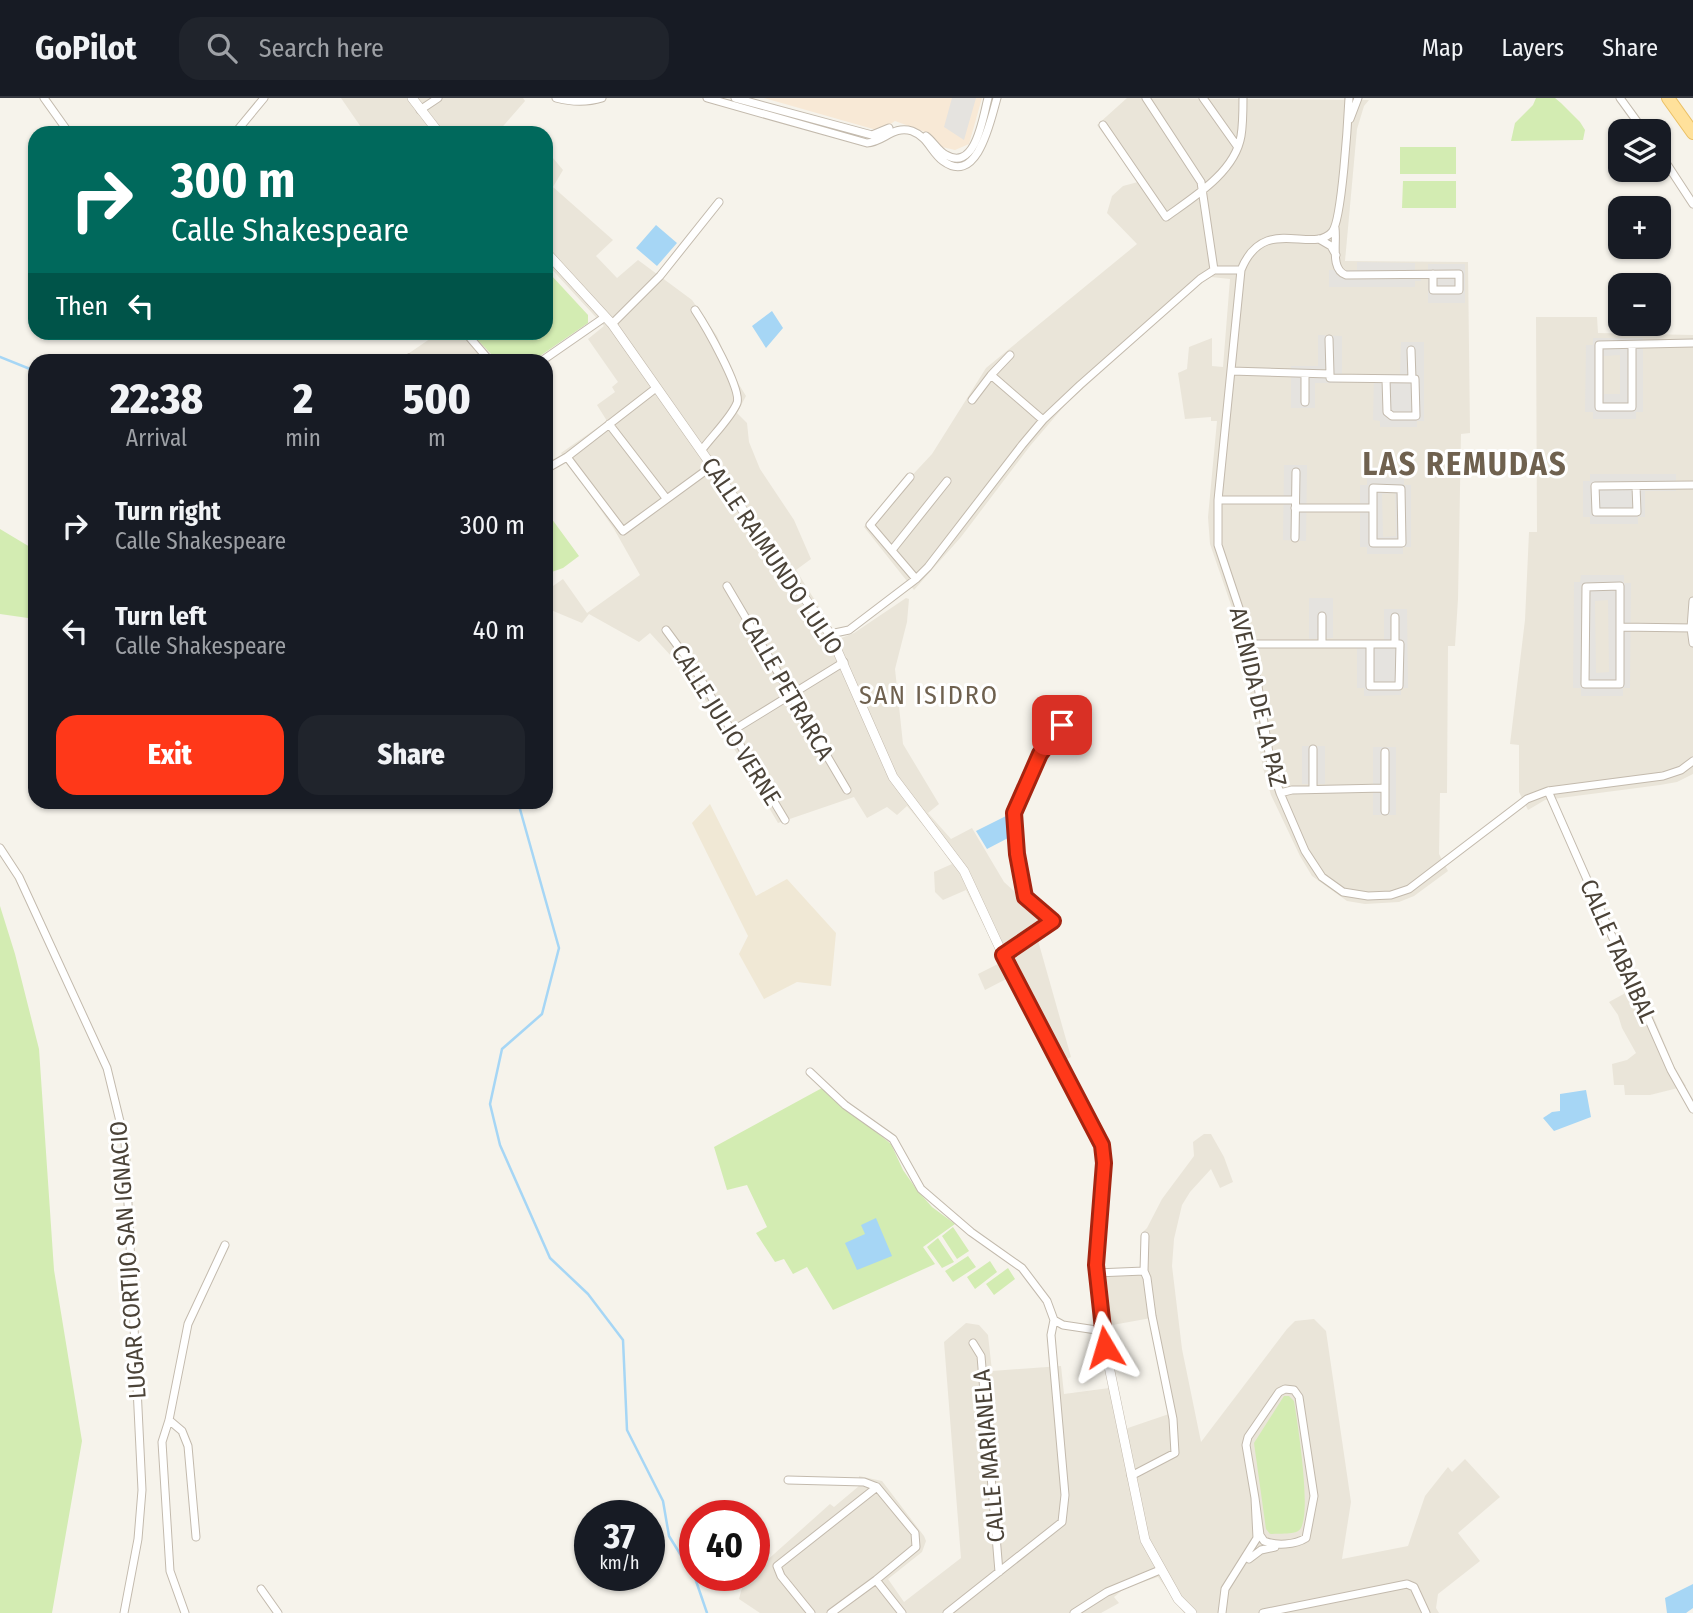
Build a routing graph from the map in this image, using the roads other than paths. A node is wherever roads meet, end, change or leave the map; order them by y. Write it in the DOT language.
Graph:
graph roads {
  1 [pos="44,98"];
  2 [pos="264,98"];
  3 [pos="412,98"];
  4 [pos="438,98"];
  5 [pos="556,98"];
  6 [pos="602,98"];
  7 [pos="707,98"];
  8 [pos="735,98"];
  9 [pos="988,98"];
  10 [pos="997,98"];
  11 [pos="1146,98"];
  12 [pos="1203,98"];
  13 [pos="1243,98"];
  14 [pos="1349,98"];
  15 [pos="1358,98"];
  16 [pos="1620,98"];
  17 [pos="1668,98"];
  18 [pos="420,110"];
  19 [pos="1635,119"];
  20 [pos="1103,125"];
  21 [pos="64,126"];
  22 [pos="241,126"];
  23 [pos="433,126"];
  24 [pos="1347,126"];
  25 [pos="1693,133"];
  26 [pos="1237,146"];
  27 [pos="1671,170"];
  28 [pos="1202,191"];
  29 [pos="719,202"];
  30 [pos="1693,204"];
  31 [pos="1335,228"];
  32 [pos="1319,239"];
  33 [pos="1336,256"];
  34 [pos="553,260"];
  35 [pos="1214,270"];
  36 [pos="1241,270"];
  37 [pos="1433,274"];
  38 [pos="695,310"];
  39 [pos="608,320"];
  40 [pos="1329,339"];
  41 [pos="472,340"];
  42 [pos="1693,344"];
  43 [pos="1632,345"];
  44 [pos="1411,350"];
  45 [pos="484,354"];
  46 [pos="553,354"];
  47 [pos="1010,355"];
  48 [pos="1231,371"];
  49 [pos="1305,374"];
  50 [pos="1330,374"];
  51 [pos="991,375"];
  52 [pos="1386,379"];
  53 [pos="1412,379"];
  54 [pos="656,388"];
  55 [pos="972,400"];
  56 [pos="1305,402"];
  57 [pos="1044,420"];
  58 [pos="609,424"];
  59 [pos="701,451"];
  60 [pos="567,457"];
  61 [pos="553,465"];
  62 [pos="712,466"];
  63 [pos="1296,472"];
  64 [pos="910,477"];
  65 [pos="947,481"];
  66 [pos="1693,485"];
  67 [pos="1636,486"];
  68 [pos="666,498"];
  69 [pos="1218,500"];
  70 [pos="1295,504"];
  71 [pos="1373,508"];
  72 [pos="1295,538"];
  73 [pos="892,550"];
  74 [pos="916,579"];
  75 [pos="727,586"];
  76 [pos="1693,601"];
  77 [pos="1693,608"];
  78 [pos="1322,616"];
  79 [pos="1395,617"];
  80 [pos="1620,627"];
  81 [pos="1692,628"];
  82 [pos="666,630"];
  83 [pos="830,634"];
  84 [pos="1693,643"];
  85 [pos="1251,644"];
  86 [pos="1322,644"];
  87 [pos="1370,644"];
  88 [pos="1395,644"];
  89 [pos="844,662"];
  90 [pos="792,694"];
  91 [pos="1062,725"];
  92 [pos="732,731"];
  93 [pos="1313,749"];
  94 [pos="1385,752"];
  95 [pos="1693,761"];
  96 [pos="1385,788"];
  97 [pos="1313,789"];
  98 [pos="847,790"];
  99 [pos="1548,791"];
  100 [pos="1280,793"];
  101 [pos="1385,811"];
  102 [pos="785,820"];
  103 [pos="0,848"];
  104 [pos="1003,955"];
  105 [pos="810,1072"];
  106 [pos="1693,1109"];
  107 [pos="1145,1236"];
  108 [pos="225,1245"];
  109 [pos="1144,1271"];
  110 [pos="1096,1273"];
  111 [pos="1054,1320"];
  112 [pos="1103,1331"];
  113 [pos="973,1343"];
  114 [pos="169,1420"];
  115 [pos="1131,1476"];
  116 [pos="788,1480"];
  117 [pos="877,1487"];
  118 [pos="1255,1498"];
  119 [pos="196,1537"];
  120 [pos="1288,1544"];
  121 [pos="1160,1570"];
  122 [pos="999,1572"];
  123 [pos="1234,1575"];
  124 [pos="876,1580"];
  125 [pos="261,1589"];
  126 [pos="124,1613"];
  127 [pos="185,1613"];
  128 [pos="278,1613"];
  129 [pos="811,1613"];
  130 [pos="831,1613"];
  131 [pos="902,1613"];
  132 [pos="947,1613"];
  133 [pos="1074,1613"];
  134 [pos="1192,1613"];
  135 [pos="1223,1613"];
  136 [pos="1263,1613"];
  137 [pos="1426,1613"];
  1 -- 21 [label="street"];
  2 -- 22 [label="street"];
  3 -- 18 [label="street"];
  4 -- 18 [label="street"];
  5 -- 6 [label="street"];
  7 -- 10 [label="street"];
  8 -- 9 [label="street"];
  11 -- 28 [label="street"];
  12 -- 26 [label="street"];
  13 -- 26 [label="street"];
  14 -- 24 [label="street"];
  15 -- 24 [label="street"];
  16 -- 19 [label="street"];
  17 -- 25 [label="main road"];
  18 -- 23 [label="street"];
  20 -- 28 [label="street"];
  24 -- 31 [label="street"];
  26 -- 28 [label="street"];
  27 -- 30 [label="street"];
  28 -- 35 [label="street"];
  29 -- 39 [label="street"];
  31 -- 32 [label="street"];
  31 -- 33 [label="street"];
  32 -- 33 [label="street"];
  32 -- 36 [label="street"];
  33 -- 37 [label="street"];
  34 -- 39 [label="street, CALLE RAIMUNDO LULIO"];
  35 -- 36 [label="street"];
  35 -- 57 [label="street"];
  36 -- 48 [label="street, AVENIDA DE LA PAZ"];
  38 -- 59 [label="street"];
  39 -- 46 [label="street"];
  39 -- 54 [label="street, CALLE RAIMUNDO LULIO"];
  40 -- 50 [label="street"];
  41 -- 45 [label="street"];
  42 -- 43 [label="street"];
  43 -- 43 [label="street"];
  44 -- 53 [label="street"];
  47 -- 51 [label="street"];
  48 -- 49 [label="street"];
  48 -- 69 [label="street, AVENIDA DE LA PAZ"];
  49 -- 50 [label="street"];
  49 -- 56 [label="street"];
  50 -- 52 [label="street"];
  51 -- 55 [label="street"];
  51 -- 57 [label="street"];
  52 -- 53 [label="street"];
  52 -- 53 [label="street"];
  54 -- 58 [label="street"];
  54 -- 59 [label="street, CALLE RAIMUNDO LULIO"];
  57 -- 74 [label="street"];
  58 -- 60 [label="street"];
  58 -- 68 [label="street"];
  59 -- 62 [label="street, CALLE RAIMUNDO LULIO"];
  60 -- 61 [label="street"];
  60 -- 68 [label="street"];
  62 -- 68 [label="street"];
  62 -- 83 [label="street, CALLE RAIMUNDO LULIO"];
  63 -- 70 [label="street"];
  64 -- 73 [label="street"];
  65 -- 73 [label="street"];
  66 -- 67 [label="street"];
  67 -- 67 [label="street"];
  69 -- 70 [label="street"];
  69 -- 85 [label="street, AVENIDA DE LA PAZ"];
  70 -- 71 [label="street"];
  70 -- 72 [label="street"];
  71 -- 71 [label="street"];
  73 -- 74 [label="street"];
  74 -- 83 [label="street"];
  75 -- 90 [label="street, CALLE PETRARCA"];
  76 -- 77 [label="street"];
  77 -- 81 [label="street"];
  78 -- 86 [label="street"];
  79 -- 88 [label="street"];
  80 -- 80 [label="street"];
  80 -- 81 [label="street"];
  81 -- 84 [label="street"];
  82 -- 92 [label="street, CALLE JULIO VERNE"];
  83 -- 89 [label="street, CALLE RAIMUNDO LULIO"];
  85 -- 86 [label="street"];
  85 -- 100 [label="street, AVENIDA DE LA PAZ"];
  86 -- 87 [label="street"];
  87 -- 88 [label="street"];
  87 -- 88 [label="street"];
  89 -- 90 [label="street"];
  89 -- 104 [label="street, CALLE RAIMUNDO LULIO"];
  90 -- 92 [label="street"];
  90 -- 98 [label="street, CALLE PETRARCA"];
  91 -- 104 [label="street"];
  92 -- 102 [label="street, CALLE JULIO VERNE"];
  93 -- 97 [label="street"];
  94 -- 96 [label="street"];
  95 -- 99 [label="street, AVENIDA DE LA PAZ"];
  96 -- 97 [label="street"];
  96 -- 101 [label="street"];
  97 -- 100 [label="street"];
  99 -- 100 [label="street, AVENIDA DE LA PAZ"];
  99 -- 106 [label="street, CALLE TABAIBAL"];
  103 -- 126 [label="street, LUGAR CORTIJO SAN IGNACIO"];
  104 -- 110 [label="street, CALLE RAIMUNDO LULIO"];
  105 -- 111 [label="street"];
  107 -- 109 [label="street"];
  108 -- 114 [label="street"];
  109 -- 110 [label="street"];
  109 -- 115 [label="street"];
  110 -- 112 [label="street, CALLE RAIMUNDO LULIO"];
  111 -- 112 [label="street"];
  111 -- 122 [label="street"];
  112 -- 115 [label="street, CALLE RAIMUNDO LULIO"];
  113 -- 122 [label="street, CALLE MARIANELA"];
  114 -- 119 [label="street"];
  114 -- 127 [label="street"];
  115 -- 121 [label="street, CALLE RAIMUNDO LULIO"];
  116 -- 117 [label="street"];
  117 -- 124 [label="street"];
  117 -- 129 [label="street"];
  118 -- 120 [label="street"];
  118 -- 120 [label="street"];
  118 -- 123 [label="street"];
  120 -- 123 [label="street"];
  121 -- 133 [label="street"];
  121 -- 134 [label="street, CALLE RAIMUNDO LULIO"];
  122 -- 132 [label="street"];
  123 -- 135 [label="street"];
  124 -- 130 [label="street"];
  124 -- 131 [label="street"];
  125 -- 128 [label="street"];
  136 -- 137 [label="street"];
}
